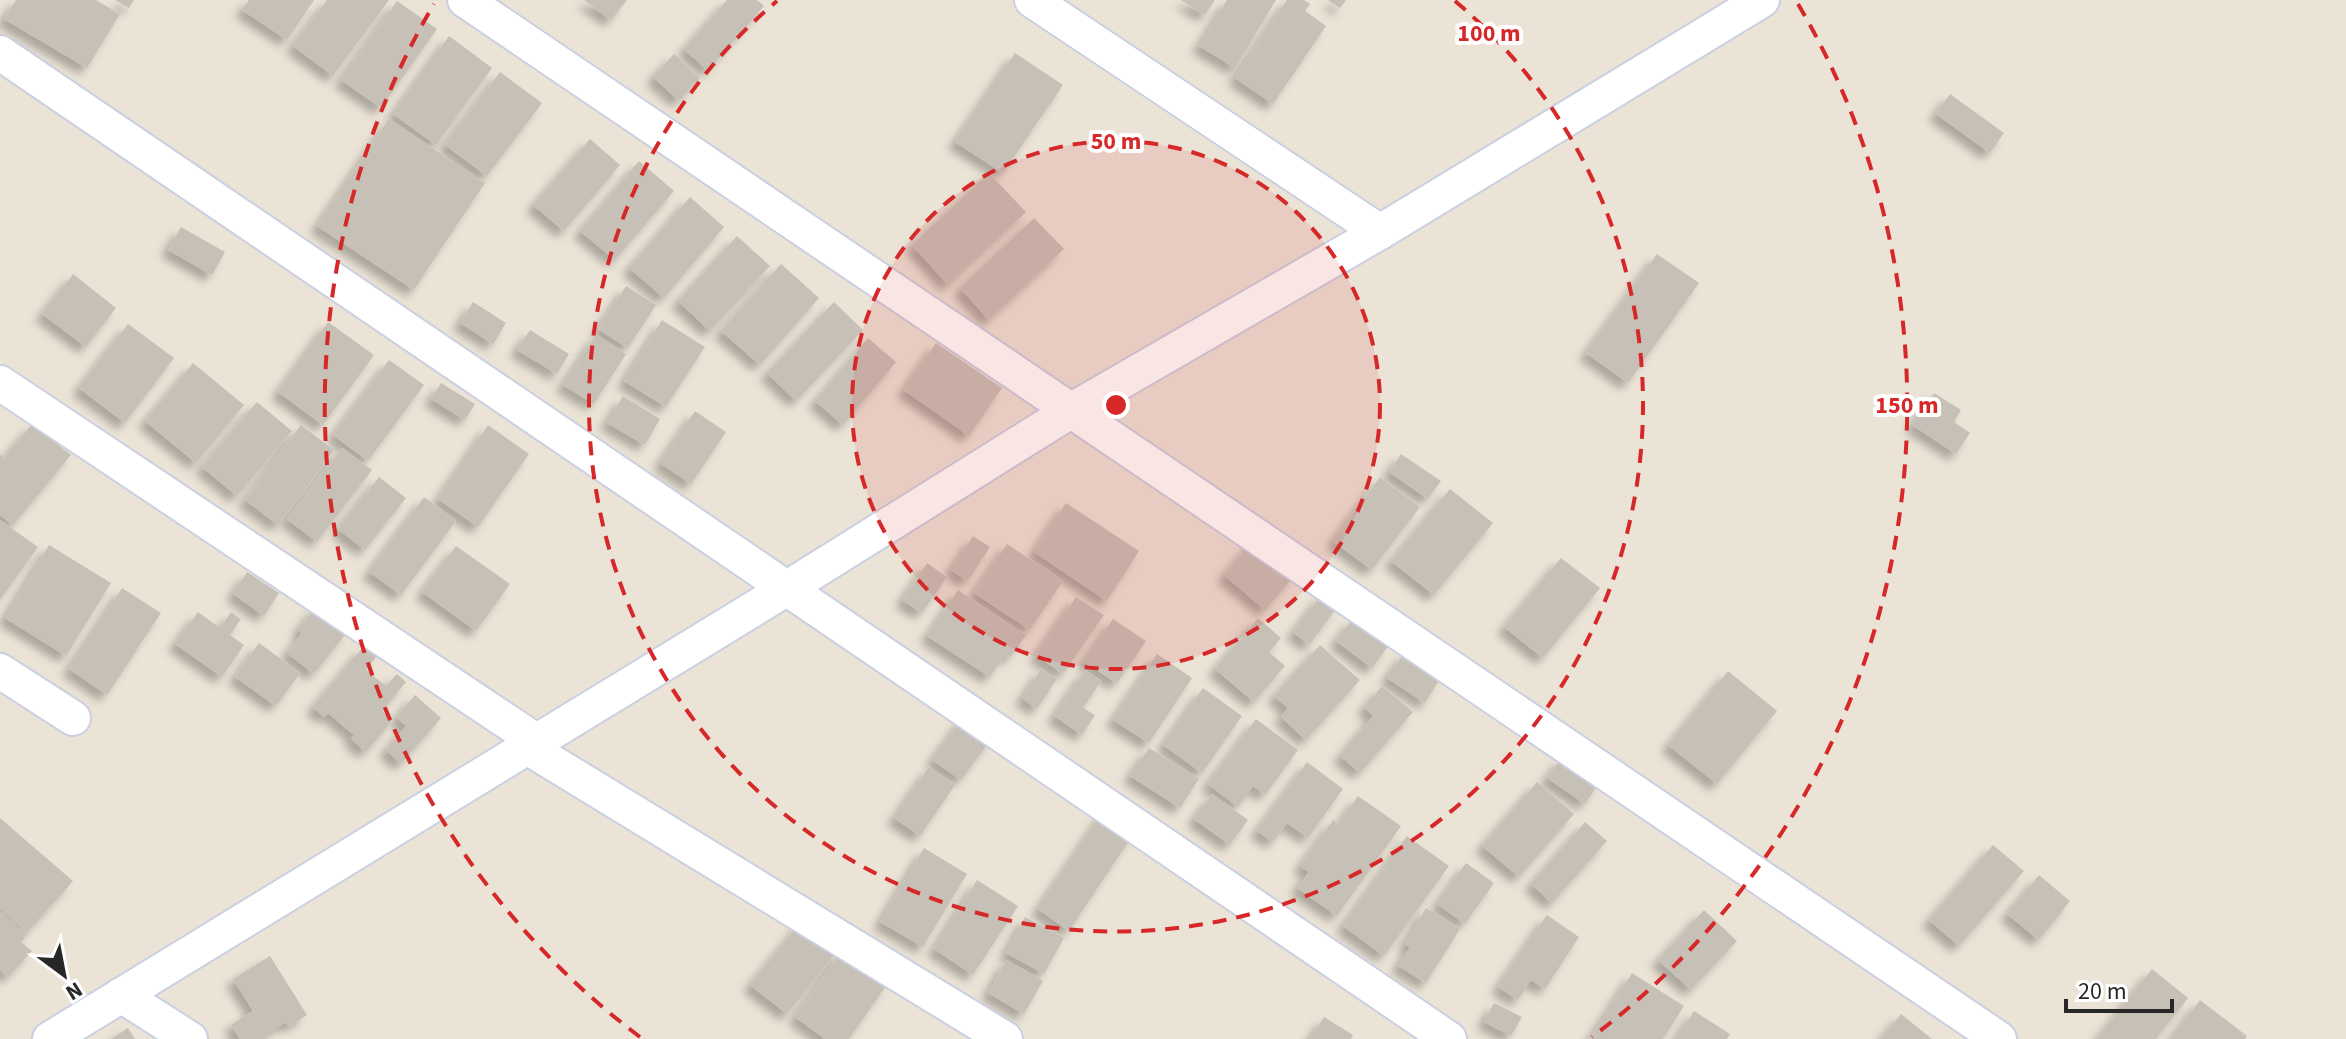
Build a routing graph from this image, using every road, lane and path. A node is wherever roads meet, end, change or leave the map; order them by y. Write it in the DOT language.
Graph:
graph roads {
  1 [pos="465,0"];
  2 [pos="1032,0"];
  3 [pos="1762,0"];
  4 [pos="0,53"];
  5 [pos="1380,232"];
  6 [pos="0,383"];
  7 [pos="1072,410"];
  8 [pos="786,589"];
  9 [pos="0,671"];
  10 [pos="73,718"];
  11 [pos="532,744"];
  12 [pos="121,995"];
  13 [pos="50,1039"];
  14 [pos="190,1039"];
  15 [pos="1005,1039"];
  16 [pos="1449,1039"];
  17 [pos="1999,1039"];
  1 -- 7 [label="street"];
  2 -- 5 [label="street"];
  3 -- 5 [label="street"];
  4 -- 8 [label="street"];
  5 -- 7 [label="street"];
  6 -- 11 [label="street"];
  7 -- 8 [label="street"];
  7 -- 17 [label="street"];
  8 -- 11 [label="street"];
  8 -- 16 [label="street"];
  9 -- 10 [label="street"];
  11 -- 12 [label="street"];
  11 -- 15 [label="street"];
  12 -- 13 [label="street"];
  12 -- 14 [label="street"];
}
